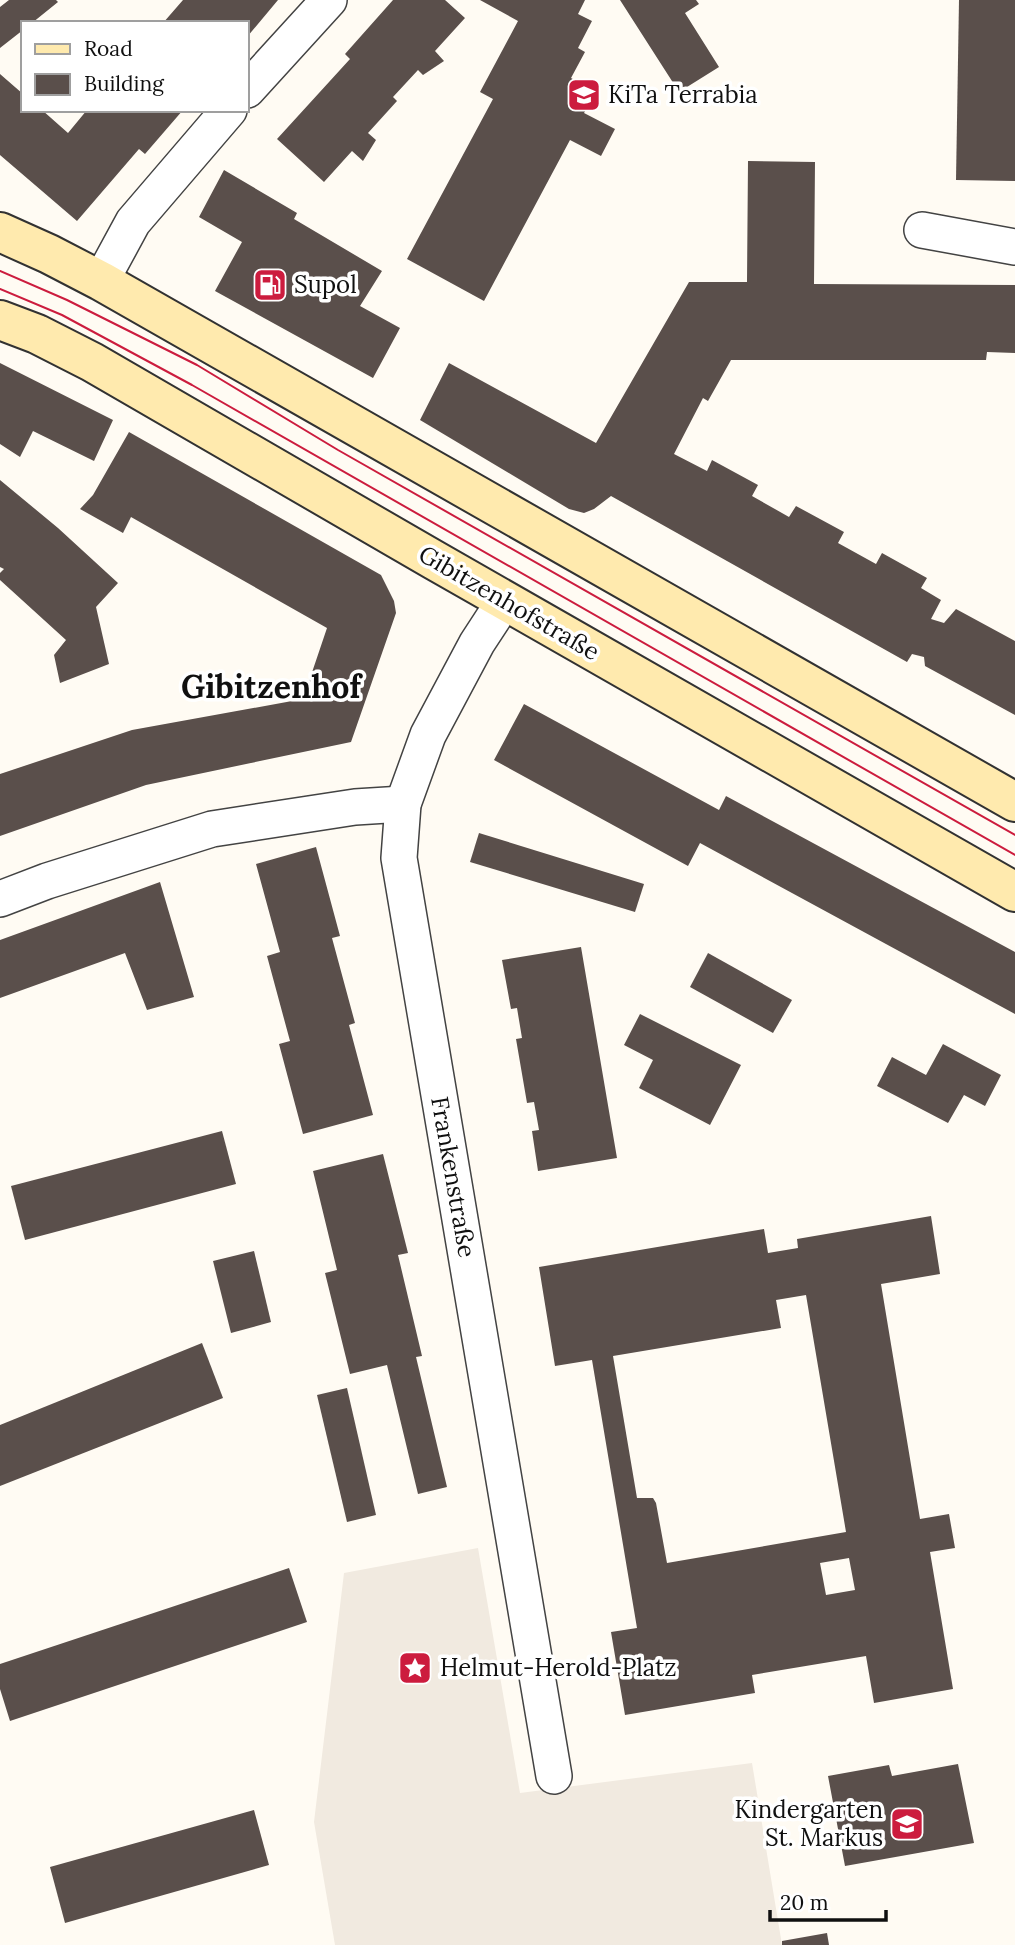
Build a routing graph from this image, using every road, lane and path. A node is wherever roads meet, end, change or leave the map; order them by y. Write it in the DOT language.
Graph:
graph roads {
  1 [pos="329,0"];
  2 [pos="248,89"];
  3 [pos="227,112"];
  4 [pos="922,230"];
  5 [pos="0,232"];
  6 [pos="1015,247"];
  7 [pos="100,281"];
  8 [pos="0,320"];
  9 [pos="505,600"];
  10 [pos="1015,802"];
  11 [pos="403,804"];
  12 [pos="1015,892"];
  13 [pos="0,899"];
  14 [pos="554,1776"];
  1 -- 2 [label="street"];
  3 -- 7 [label="street"];
  4 -- 6 [label="street"];
  5 -- 7 [label="main road"];
  7 -- 10 [label="main road"];
  8 -- 9 [label="main road, Gibitzenhofstraße"];
  9 -- 11 [label="street, Frankenstraße"];
  9 -- 12 [label="main road, Gibitzenhofstraße"];
  11 -- 13 [label="street"];
  11 -- 14 [label="street, Frankenstraße"];
}
